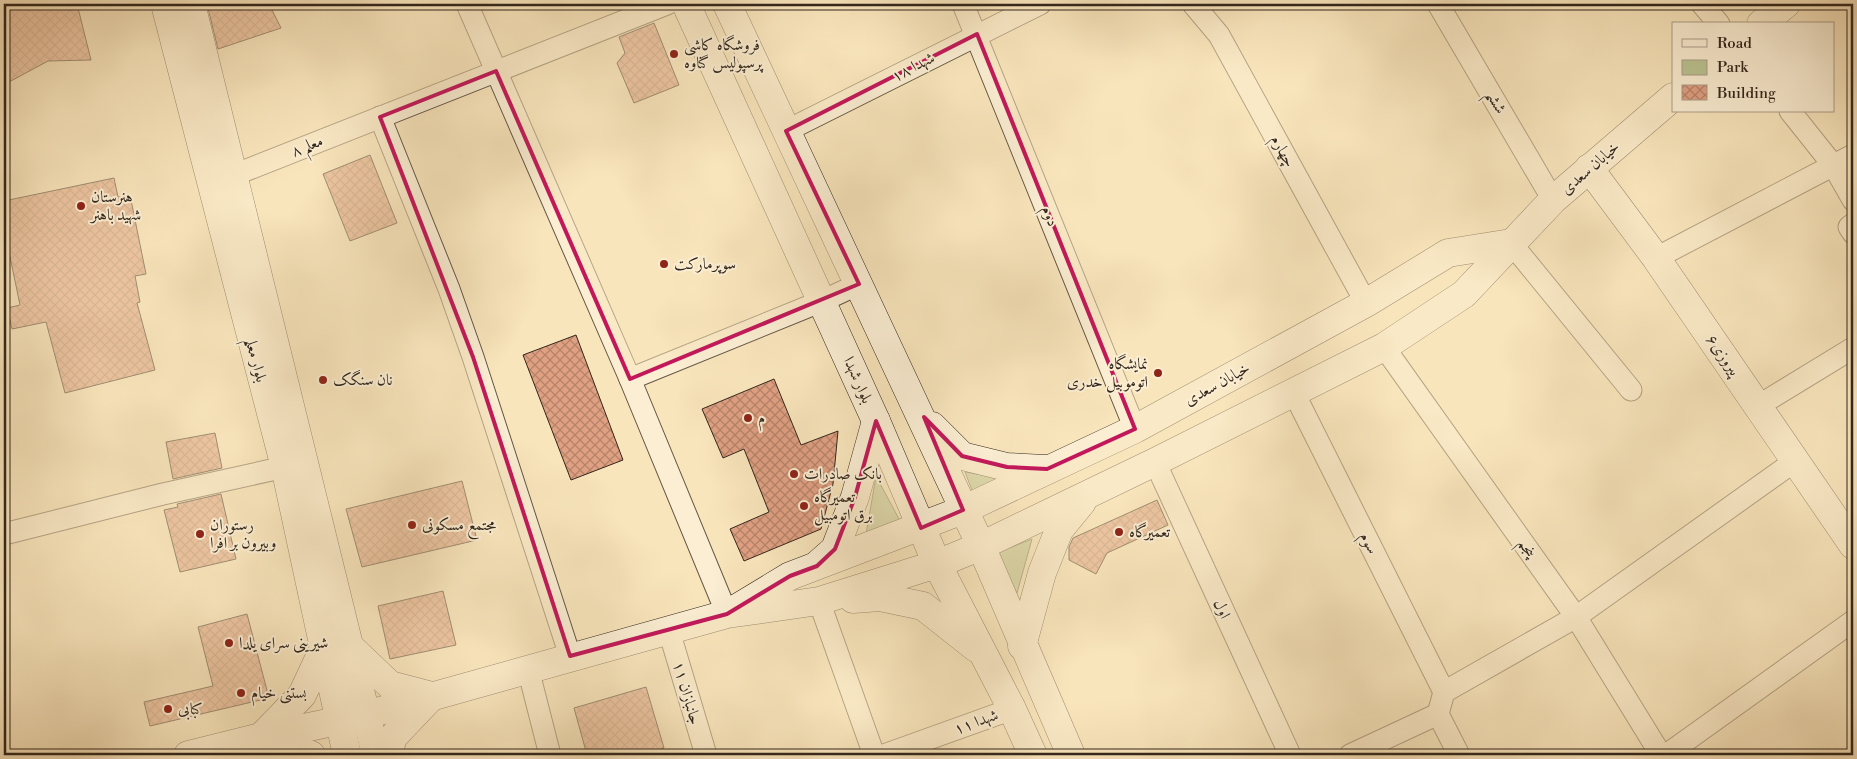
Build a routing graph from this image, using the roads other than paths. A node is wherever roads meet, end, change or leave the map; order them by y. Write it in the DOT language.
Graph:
graph roads {
  1 [pos="165,4"];
  2 [pos="191,4"];
  3 [pos="467,4"];
  4 [pos="667,4"];
  5 [pos="686,4"];
  6 [pos="727,4"];
  7 [pos="963,4"];
  8 [pos="1040,4"];
  9 [pos="1193,4"];
  10 [pos="1438,4"];
  11 [pos="1702,4"];
  12 [pos="1786,4"];
  13 [pos="1717,22"];
  14 [pos="1764,22"];
  15 [pos="977,34"];
  16 [pos="496,71"];
  17 [pos="1672,98"];
  18 [pos="1791,112"];
  19 [pos="380,117"];
  20 [pos="786,131"];
  21 [pos="1853,155"];
  22 [pos="1833,165"];
  23 [pos="1589,168"];
  24 [pos="234,175"];
  25 [pos="1553,200"];
  26 [pos="1853,200"];
  27 [pos="1853,224"];
  28 [pos="1853,234"];
  29 [pos="1511,242"];
  30 [pos="1656,258"];
  31 [pos="859,284"];
  32 [pos="822,301"];
  33 [pos="1366,303"];
  34 [pos="1384,347"];
  35 [pos="1853,348"];
  36 [pos="630,379"];
  37 [pos="1631,390"];
  38 [pos="1294,393"];
  39 [pos="1758,406"];
  40 [pos="918,411"];
  41 [pos="876,421"];
  42 [pos="1135,429"];
  43 [pos="1796,461"];
  44 [pos="1155,462"];
  45 [pos="285,467"];
  46 [pos="1047,470"];
  47 [pos="1087,495"];
  48 [pos="963,510"];
  49 [pos="921,528"];
  50 [pos="4,534"];
  51 [pos="1853,544"];
  52 [pos="981,546"];
  53 [pos="937,564"];
  54 [pos="817,566"];
  55 [pos="819,601"];
  56 [pos="727,614"];
  57 [pos="1576,617"];
  58 [pos="1853,621"];
  59 [pos="669,631"];
  60 [pos="1022,646"];
  61 [pos="337,647"];
  62 [pos="985,655"];
  63 [pos="570,656"];
  64 [pos="528,669"];
  65 [pos="1444,692"];
  66 [pos="432,696"];
  67 [pos="1012,709"];
  68 [pos="1438,714"];
  69 [pos="366,715"];
  70 [pos="339,719"];
  71 [pos="261,737"];
  72 [pos="188,755"];
  73 [pos="311,755"];
  74 [pos="347,755"];
  75 [pos="376,755"];
  76 [pos="388,755"];
  77 [pos="550,755"];
  78 [pos="706,755"];
  79 [pos="874,755"];
  80 [pos="884,755"];
  81 [pos="1033,755"];
  82 [pos="1071,755"];
  83 [pos="1290,755"];
  84 [pos="1350,755"];
  85 [pos="1459,755"];
  86 [pos="1661,755"];
  87 [pos="1666,755"];
  1 -- 45 [label="main road, بلوار معلم"];
  2 -- 24 [label="main road, بلوار معلم"];
  3 -- 16 [label="street"];
  4 -- 16 [label="street, معلم ۸"];
  5 -- 32 [label="main road, بلوار شهدا"];
  6 -- 20 [label="main road"];
  7 -- 15 [label="street, دوم"];
  8 -- 15 [label="street, شهدا ۱۸"];
  9 -- 33 [label="street, چهارم"];
  10 -- 25 [label="street, ششم"];
  11 -- 13 [label="street"];
  12 -- 14 [label="main road"];
  15 -- 20 [label="street, شهدا ۱۸"];
  15 -- 42 [label="street, دوم"];
  16 -- 19 [label="street, معلم ۸"];
  16 -- 36 [label="street"];
  17 -- 23 [label="main road, خیابان سعدی"];
  18 -- 22 [label="street"];
  19 -- 24 [label="street, معلم ۸"];
  19 -- 63 [label="street"];
  20 -- 31 [label="main road"];
  21 -- 22 [label="street"];
  22 -- 26 [label="street"];
  22 -- 30 [label="street"];
  23 -- 25 [label="main road, خیابان سعدی"];
  23 -- 30 [label="main road, پیروزی۶"];
  24 -- 61 [label="main road, بلوار معلم"];
  25 -- 29 [label="main road, خیابان سعدی"];
  27 -- 28 [label="street"];
  29 -- 33 [label="main road, خیابان سعدی"];
  29 -- 34 [label="main road, خیابان سعدی"];
  29 -- 37 [label="street"];
  30 -- 39 [label="main road, پیروزی۶"];
  31 -- 32 [label="street"];
  31 -- 40 [label="main road"];
  32 -- 36 [label="street"];
  32 -- 41 [label="main road, بلوار شهدا"];
  33 -- 42 [label="main road, خیابان سعدی"];
  34 -- 38 [label="main road, خیابان سعدی"];
  34 -- 57 [label="street, پنجم"];
  35 -- 39 [label="street"];
  36 -- 56 [label="street"];
  38 -- 44 [label="main road, خیابان سعدی"];
  38 -- 65 [label="street, سوم"];
  39 -- 43 [label="main road, پیروزی۶"];
  40 -- 46 [label="main road"];
  40 -- 48 [label="main road"];
  41 -- 49 [label="main road, بلوار شهدا"];
  41 -- 54 [label="main road"];
  42 -- 46 [label="main road, خیابان سعدی"];
  43 -- 51 [label="main road, پیروزی۶"];
  43 -- 57 [label="street"];
  44 -- 47 [label="main road, خیابان سعدی"];
  44 -- 83 [label="street, اول"];
  45 -- 50 [label="street"];
  45 -- 61 [label="main road, بلوار معلم"];
  46 -- 48 [label="main road, خیابان سعدی"];
  47 -- 52 [label="main road, خیابان سعدی"];
  47 -- 60 [label="main road"];
  48 -- 49 [label="main road, خیابان سعدی"];
  48 -- 52 [label="main road"];
  49 -- 53 [label="main road, بلوار شهدا"];
  49 -- 54 [label="main road, خیابان سعدی"];
  52 -- 53 [label="main road, خیابان سعدی"];
  52 -- 60 [label="main road"];
  53 -- 55 [label="main road, خیابان سعدی"];
  53 -- 62 [label="main road, بلوار شهدا"];
  54 -- 56 [label="main road, خیابان سعدی"];
  55 -- 56 [label="main road"];
  55 -- 62 [label="main road"];
  55 -- 79 [label="street"];
  56 -- 59 [label="main road"];
  57 -- 65 [label="street"];
  57 -- 86 [label="street, پنجم"];
  58 -- 87 [label="street"];
  59 -- 63 [label="main road"];
  59 -- 78 [label="street, جانبازان ۱۱"];
  60 -- 82 [label="main road"];
  61 -- 66 [label="main road"];
  61 -- 69 [label="main road, بلوار معلم"];
  61 -- 70 [label="main road, بلوار معلم"];
  61 -- 71 [label="main road"];
  62 -- 67 [label="main road, بلوار شهدا"];
  63 -- 64 [label="main road"];
  64 -- 66 [label="main road"];
  64 -- 77 [label="street"];
  65 -- 68 [label="street"];
  66 -- 69 [label="main road"];
  66 -- 76 [label="main road"];
  67 -- 80 [label="street, شهدا ۱۱"];
  67 -- 81 [label="main road, بلوار شهدا"];
  68 -- 84 [label="street"];
  68 -- 85 [label="street"];
  69 -- 70 [label="main road"];
  69 -- 75 [label="main road, بلوار معلم"];
  70 -- 71 [label="main road"];
  70 -- 74 [label="main road, بلوار معلم"];
  71 -- 72 [label="main road"];
  71 -- 73 [label="main road"];
}
